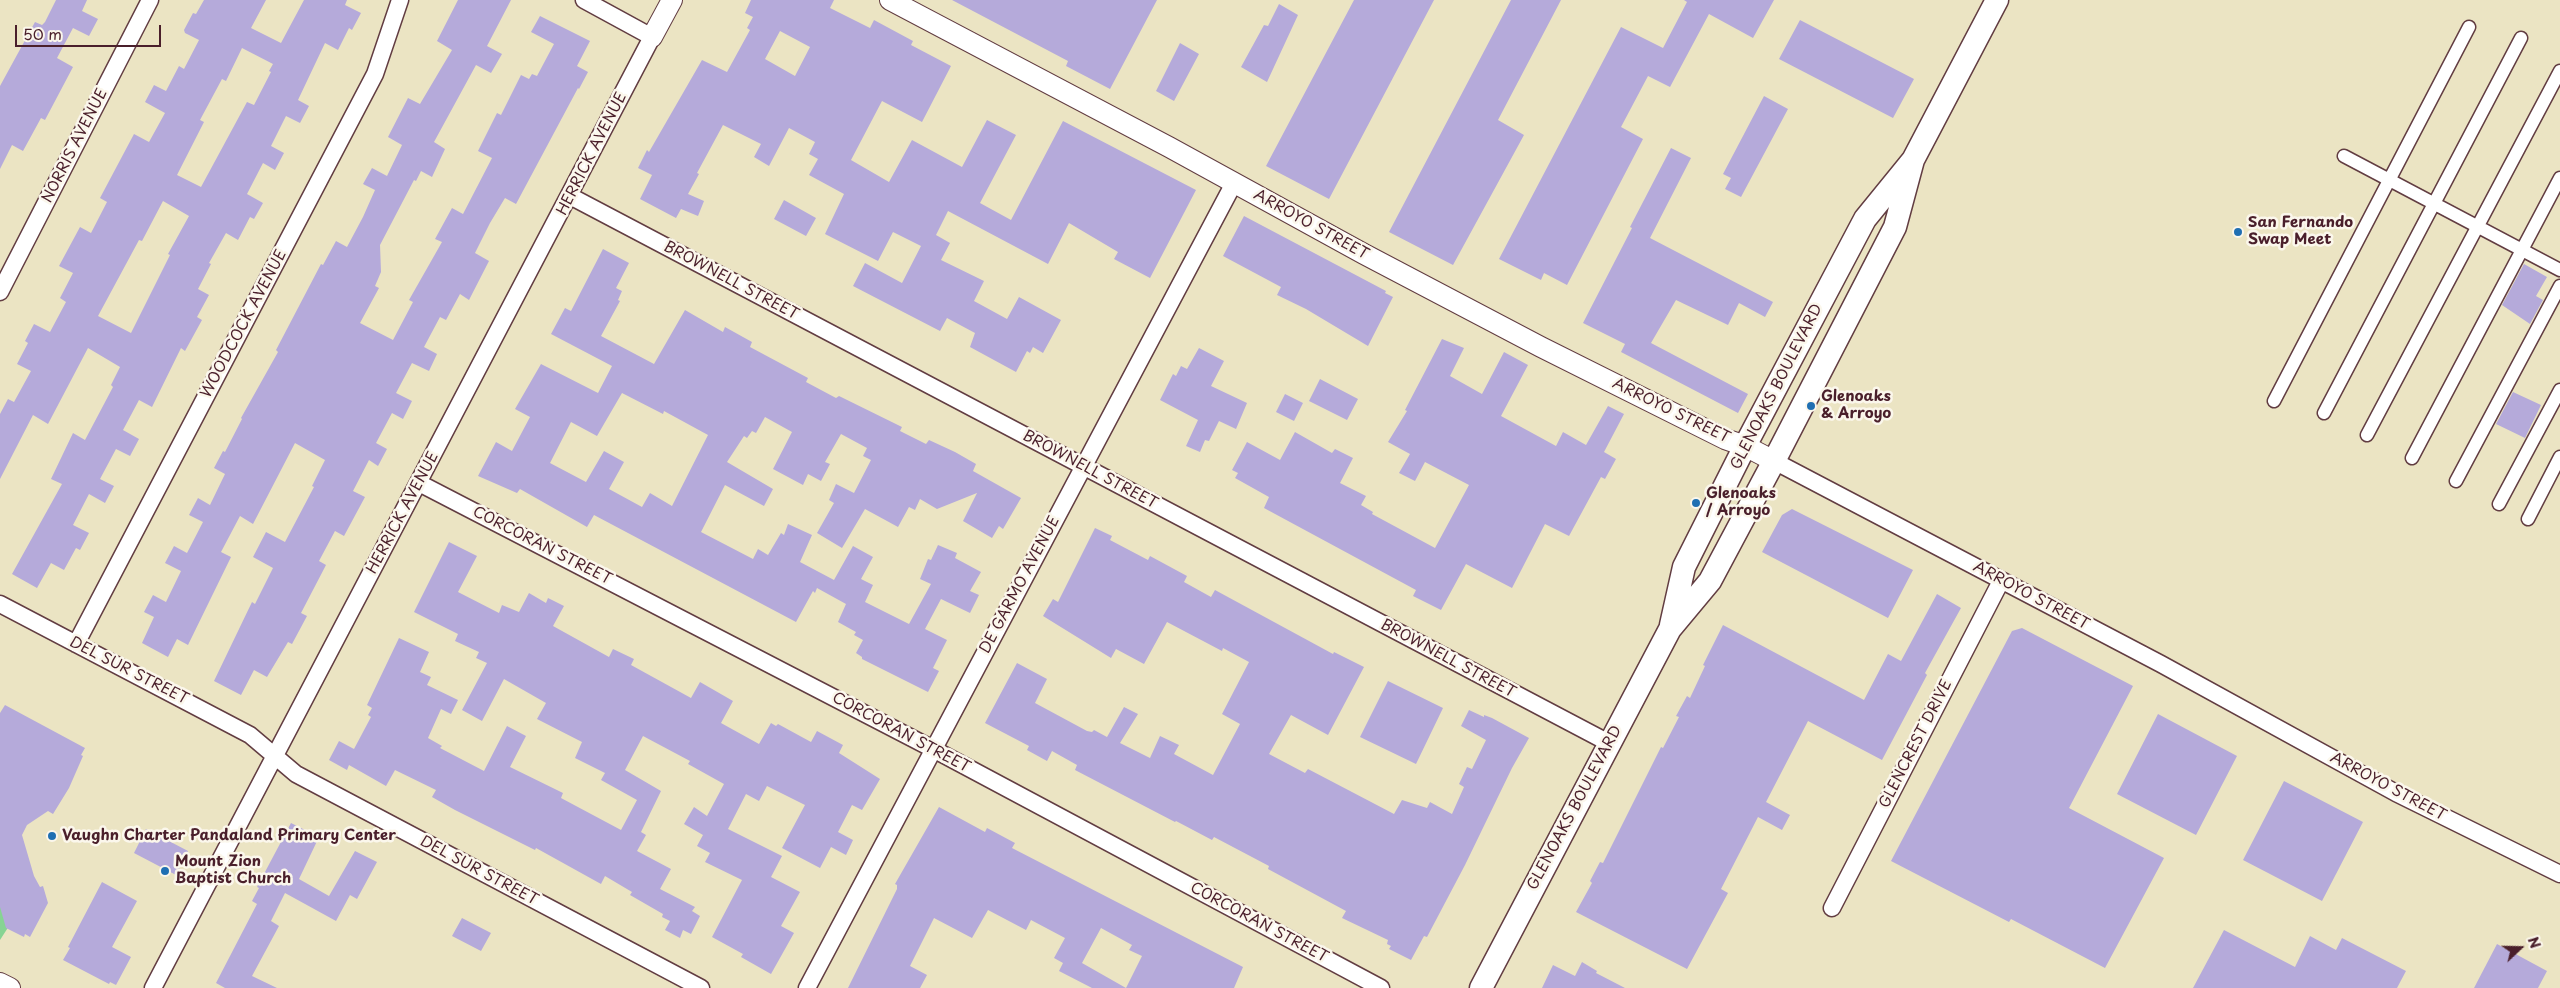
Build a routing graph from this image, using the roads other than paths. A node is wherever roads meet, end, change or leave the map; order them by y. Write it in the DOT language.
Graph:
graph roads {
  1 [pos="150,0"];
  2 [pos="400,0"];
  3 [pos="584,0"];
  4 [pos="672,0"];
  5 [pos="890,0"];
  6 [pos="1997,0"];
  7 [pos="2469,27"];
  8 [pos="652,37"];
  9 [pos="2522,38"];
  10 [pos="2560,71"];
  11 [pos="2344,156"];
  12 [pos="1913,160"];
  13 [pos="2560,179"];
  14 [pos="2389,180"];
  15 [pos="1234,183"];
  16 [pos="570,196"];
  17 [pos="2434,204"];
  18 [pos="2478,226"];
  19 [pos="2522,250"];
  20 [pos="2560,270"];
  21 [pos="2560,286"];
  22 [pos="0,292"];
  23 [pos="2560,390"];
  24 [pos="2274,401"];
  25 [pos="2324,413"];
  26 [pos="2367,435"];
  27 [pos="1745,446"];
  28 [pos="2560,457"];
  29 [pos="2412,458"];
  30 [pos="1774,461"];
  31 [pos="1082,466"];
  32 [pos="2456,481"];
  33 [pos="419,483"];
  34 [pos="2499,504"];
  35 [pos="2528,519"];
  36 [pos="2001,581"];
  37 [pos="0,604"];
  38 [pos="1670,629"];
  39 [pos="76,644"];
  40 [pos="1609,744"];
  41 [pos="933,749"];
  42 [pos="276,756"];
  43 [pos="2560,874"];
  44 [pos="1832,908"];
  45 [pos="0,983"];
  46 [pos="10,988"];
  47 [pos="153,988"];
  48 [pos="701,988"];
  49 [pos="807,988"];
  50 [pos="1381,988"];
  51 [pos="1481,988"];
  1 -- 22 [label="street, NORRIS AVENUE"];
  2 -- 39 [label="street, WOODCOCK AVENUE"];
  3 -- 8 [label="street"];
  4 -- 8 [label="street"];
  5 -- 15 [label="street, ARROYO STREET"];
  6 -- 12 [label="main road, GLENOAKS BOULEVARD"];
  7 -- 14 [label="street"];
  8 -- 16 [label="street, HERRICK AVENUE"];
  9 -- 17 [label="street"];
  10 -- 18 [label="street"];
  11 -- 14 [label="street"];
  12 -- 27 [label="main road, GLENOAKS BOULEVARD"];
  12 -- 30 [label="main road, GLENOAKS BOULEVARD"];
  13 -- 19 [label="street"];
  14 -- 17 [label="street"];
  14 -- 24 [label="street"];
  15 -- 27 [label="street, ARROYO STREET"];
  15 -- 31 [label="street, DE GARMO AVENUE"];
  16 -- 31 [label="street, BROWNELL STREET"];
  16 -- 33 [label="street, HERRICK AVENUE"];
  17 -- 18 [label="street"];
  17 -- 25 [label="street"];
  18 -- 19 [label="street"];
  18 -- 26 [label="street"];
  19 -- 20 [label="street"];
  19 -- 29 [label="street"];
  21 -- 32 [label="street"];
  23 -- 34 [label="street"];
  27 -- 30 [label="street, ARROYO STREET"];
  27 -- 38 [label="main road, GLENOAKS BOULEVARD"];
  28 -- 35 [label="street"];
  30 -- 36 [label="street, ARROYO STREET"];
  30 -- 38 [label="main road, GLENOAKS BOULEVARD"];
  31 -- 40 [label="street, BROWNELL STREET"];
  31 -- 41 [label="street, DE GARMO AVENUE"];
  33 -- 41 [label="street, CORCORAN STREET"];
  33 -- 42 [label="street, HERRICK AVENUE"];
  36 -- 43 [label="street, ARROYO STREET"];
  36 -- 44 [label="street, GLENCREST DRIVE"];
  37 -- 39 [label="street, DEL SUR STREET"];
  38 -- 40 [label="main road, GLENOAKS BOULEVARD"];
  39 -- 42 [label="street, DEL SUR STREET"];
  40 -- 51 [label="main road, GLENOAKS BOULEVARD"];
  41 -- 49 [label="street, DE GARMO AVENUE"];
  41 -- 50 [label="street, CORCORAN STREET"];
  42 -- 47 [label="street, HERRICK AVENUE"];
  42 -- 48 [label="street, DEL SUR STREET"];
  45 -- 46 [label="street"];
}
